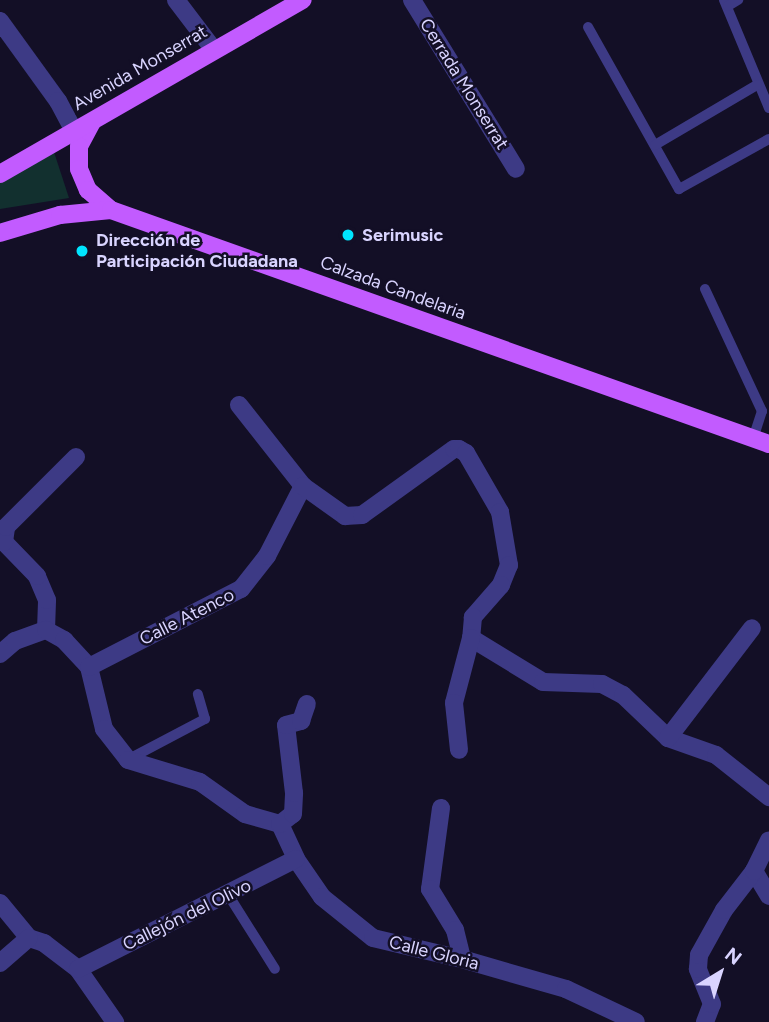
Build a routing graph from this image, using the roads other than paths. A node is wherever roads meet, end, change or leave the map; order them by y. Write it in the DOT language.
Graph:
graph roads {
  1 [pos="176,0"];
  2 [pos="302,0"];
  3 [pos="412,0"];
  4 [pos="738,0"];
  5 [pos="726,3"];
  6 [pos="0,21"];
  7 [pos="587,27"];
  8 [pos="214,50"];
  9 [pos="757,85"];
  10 [pos="769,108"];
  11 [pos="97,117"];
  12 [pos="74,131"];
  13 [pos="769,139"];
  14 [pos="655,145"];
  15 [pos="516,169"];
  16 [pos="0,174"];
  17 [pos="111,210"];
  18 [pos="0,233"];
  19 [pos="705,289"];
  20 [pos="239,405"];
  21 [pos="761,441"];
  22 [pos="76,457"];
  23 [pos="303,486"];
  24 [pos="752,628"];
  25 [pos="46,631"];
  26 [pos="471,638"];
  27 [pos="0,654"];
  28 [pos="89,667"];
  29 [pos="198,694"];
  30 [pos="307,704"];
  31 [pos="668,738"];
  32 [pos="459,750"];
  33 [pos="128,760"];
  34 [pos="768,795"];
  35 [pos="440,808"];
  36 [pos="280,824"];
  37 [pos="769,840"];
  38 [pos="296,859"];
  39 [pos="754,871"];
  40 [pos="229,896"];
  41 [pos="769,896"];
  42 [pos="0,903"];
  43 [pos="29,938"];
  44 [pos="463,959"];
  45 [pos="0,963"];
  46 [pos="275,969"];
  47 [pos="78,970"];
  48 [pos="627,1020"];
  49 [pos="115,1022"];
  50 [pos="705,1022"];
  1 -- 8 [label="street"];
  2 -- 8 [label="main road, Avenida Monserrat"];
  3 -- 15 [label="street, Cerrada Monserrat"];
  4 -- 5 [label="lane"];
  5 -- 9 [label="lane"];
  6 -- 12 [label="street"];
  7 -- 14 [label="lane"];
  8 -- 11 [label="main road, Avenida Monserrat"];
  9 -- 10 [label="lane"];
  9 -- 14 [label="lane"];
  11 -- 12 [label="main road, Avenida Monserrat"];
  11 -- 17 [label="main road"];
  12 -- 16 [label="main road, Avenida Monserrat"];
  13 -- 14 [label="lane"];
  17 -- 18 [label="main road, Calzada Candelaria"];
  17 -- 21 [label="main road, Calzada Candelaria"];
  19 -- 21 [label="lane"];
  20 -- 23 [label="street"];
  22 -- 25 [label="street"];
  23 -- 26 [label="street"];
  23 -- 28 [label="street, Calle Atenco"];
  24 -- 31 [label="street"];
  25 -- 27 [label="street"];
  25 -- 28 [label="street"];
  26 -- 31 [label="street"];
  26 -- 32 [label="street"];
  28 -- 33 [label="street"];
  29 -- 33 [label="lane"];
  30 -- 36 [label="street"];
  31 -- 34 [label="street"];
  33 -- 36 [label="street"];
  35 -- 44 [label="street"];
  36 -- 38 [label="street, Calle Gloria"];
  37 -- 39 [label="street"];
  38 -- 40 [label="street, Callejón del Olivo"];
  38 -- 44 [label="street, Calle Gloria"];
  39 -- 41 [label="street"];
  39 -- 50 [label="street"];
  40 -- 46 [label="lane"];
  40 -- 47 [label="street, Callejón del Olivo"];
  42 -- 43 [label="street"];
  43 -- 45 [label="street"];
  43 -- 47 [label="street"];
  44 -- 48 [label="street, Calle Gloria"];
  47 -- 49 [label="street"];
}
